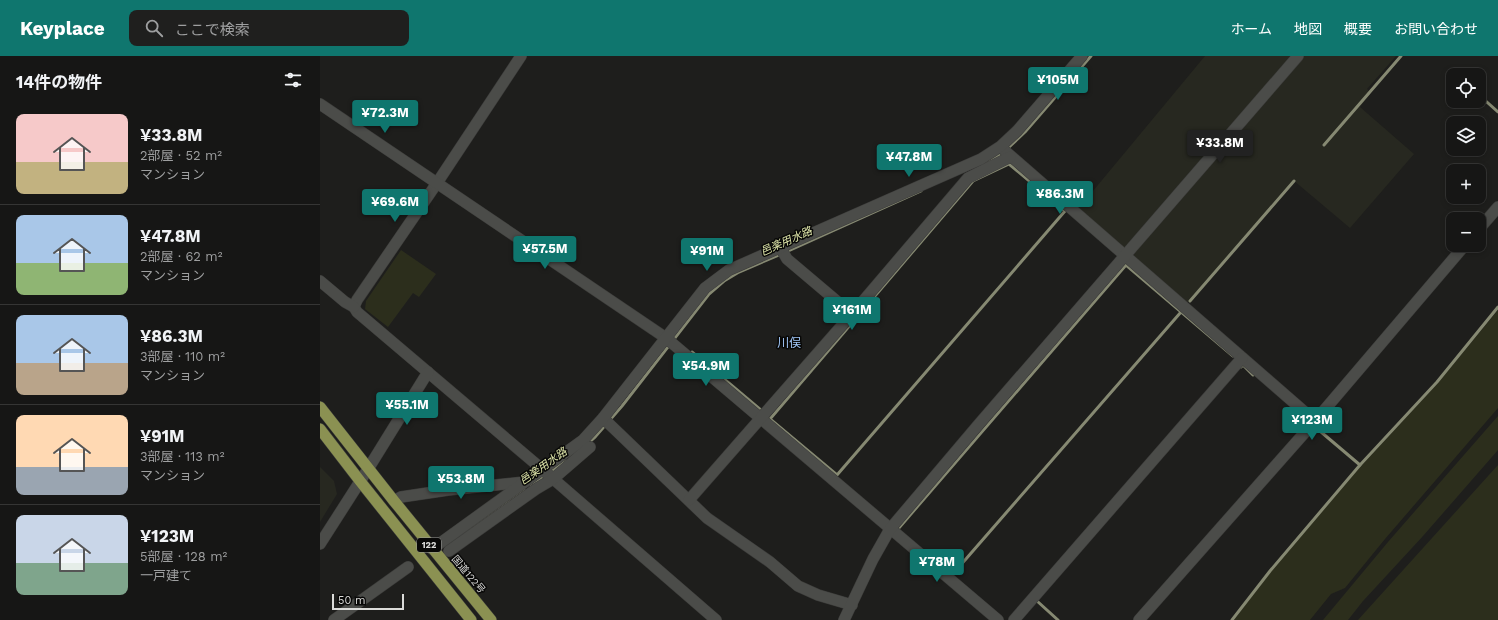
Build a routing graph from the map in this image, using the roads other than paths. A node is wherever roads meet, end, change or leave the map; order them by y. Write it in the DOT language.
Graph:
graph roads {
  1 [pos="521,56"];
  2 [pos="1082,56"];
  3 [pos="1298,56"];
  4 [pos="320,104"];
  5 [pos="1001,146"];
  6 [pos="1010,157"];
  7 [pos="437,183"];
  8 [pos="1498,207"];
  9 [pos="1486,221"];
  10 [pos="780,246"];
  11 [pos="1459,252"];
  12 [pos="1125,256"];
  13 [pos="320,281"];
  14 [pos="354,307"];
  15 [pos="852,314"];
  16 [pos="666,338"];
  17 [pos="1242,358"];
  18 [pos="428,372"];
  19 [pos="320,407"];
  20 [pos="604,418"];
  21 [pos="761,419"];
  22 [pos="1315,420"];
  23 [pos="320,429"];
  24 [pos="590,447"];
  25 [pos="368,468"];
  26 [pos="543,470"];
  27 [pos="553,479"];
  28 [pos="360,481"];
  29 [pos="525,482"];
  30 [pos="689,500"];
  31 [pos="394,501"];
  32 [pos="890,529"];
  33 [pos="320,544"];
  34 [pos="432,549"];
  35 [pos="449,550"];
  36 [pos="408,566"];
  37 [pos="852,605"];
  38 [pos="334,620"];
  39 [pos="471,620"];
  40 [pos="491,620"];
  41 [pos="716,620"];
  42 [pos="844,620"];
  43 [pos="998,620"];
  44 [pos="1014,620"];
  45 [pos="1139,620"];
  1 -- 7 [label="street"];
  2 -- 5 [label="street"];
  3 -- 12 [label="street"];
  4 -- 7 [label="street"];
  5 -- 6 [label="street"];
  5 -- 10 [label="street"];
  6 -- 12 [label="street"];
  6 -- 15 [label="street"];
  7 -- 14 [label="street"];
  7 -- 16 [label="street"];
  8 -- 9 [label="street"];
  10 -- 15 [label="street"];
  10 -- 16 [label="street"];
  11 -- 22 [label="street"];
  12 -- 17 [label="street"];
  12 -- 32 [label="street"];
  13 -- 14 [label="street"];
  14 -- 18 [label="street"];
  15 -- 21 [label="street"];
  16 -- 20 [label="street"];
  16 -- 21 [label="street"];
  17 -- 22 [label="street"];
  17 -- 44 [label="street"];
  18 -- 25 [label="street"];
  18 -- 26 [label="street"];
  19 -- 25 [label="highway, 122"];
  20 -- 26 [label="street"];
  20 -- 30 [label="street"];
  21 -- 30 [label="street"];
  21 -- 32 [label="street"];
  22 -- 45 [label="street"];
  23 -- 28 [label="highway, 122"];
  24 -- 27 [label="street"];
  25 -- 28 [label="street"];
  25 -- 31 [label="highway, 国道122号 / 122"];
  26 -- 27 [label="street"];
  26 -- 29 [label="street"];
  27 -- 35 [label="street"];
  27 -- 41 [label="street"];
  28 -- 33 [label="street"];
  28 -- 39 [label="highway, 122"];
  29 -- 31 [label="street"];
  29 -- 34 [label="street"];
  30 -- 37 [label="street"];
  31 -- 34 [label="highway, 国道122号 / 122"];
  32 -- 37 [label="street"];
  32 -- 43 [label="street"];
  34 -- 40 [label="highway, 国道122号 / 122"];
  36 -- 38 [label="street"];
  37 -- 42 [label="street"];
}
